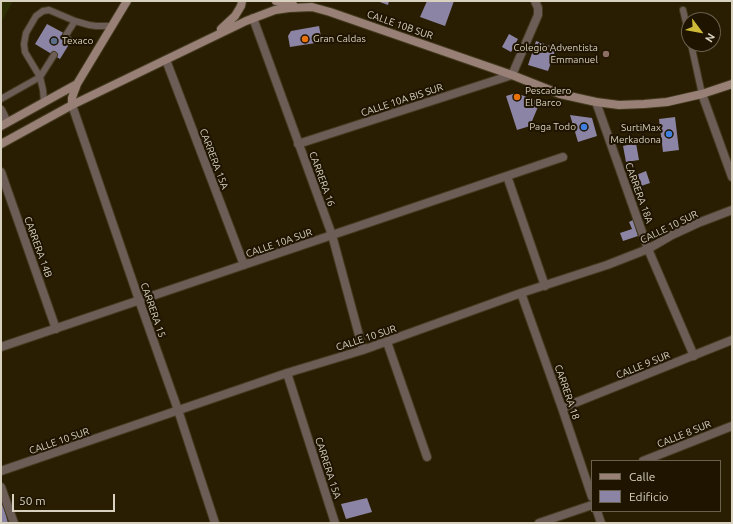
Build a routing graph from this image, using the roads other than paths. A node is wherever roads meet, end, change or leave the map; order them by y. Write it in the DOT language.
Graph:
graph roads {
  1 [pos="127,1"];
  2 [pos="242,1"];
  3 [pos="276,1"];
  4 [pos="536,2"];
  5 [pos="298,5"];
  6 [pos="252,18"];
  7 [pos="75,21"];
  8 [pos="112,26"];
  9 [pos="66,35"];
  10 [pos="207,40"];
  11 [pos="693,52"];
  12 [pos="54,55"];
  13 [pos="166,60"];
  14 [pos="512,75"];
  15 [pos="40,77"];
  16 [pos="77,84"];
  17 [pos="732,84"];
  18 [pos="702,94"];
  19 [pos="1,100"];
  20 [pos="44,102"];
  21 [pos="596,102"];
  22 [pos="72,105"];
  23 [pos="1,110"];
  24 [pos="4,124"];
  25 [pos="1,144"];
  26 [pos="298,144"];
  27 [pos="563,157"];
  28 [pos="1,172"];
  29 [pos="507,176"];
  30 [pos="732,177"];
  31 [pos="732,210"];
  32 [pos="332,235"];
  33 [pos="648,249"];
  34 [pos="244,265"];
  35 [pos="544,286"];
  36 [pos="522,294"];
  37 [pos="139,300"];
  38 [pos="56,329"];
  39 [pos="732,340"];
  40 [pos="387,342"];
  41 [pos="1,347"];
  42 [pos="363,350"];
  43 [pos="694,356"];
  44 [pos="287,373"];
  45 [pos="562,408"];
  46 [pos="178,410"];
  47 [pos="732,426"];
  48 [pos="427,457"];
  49 [pos="646,460"];
  50 [pos="1,471"];
  51 [pos="590,482"];
  52 [pos="1,487"];
  53 [pos="591,505"];
  54 [pos="597,512"];
  55 [pos="14,523"];
  56 [pos="215,523"];
  57 [pos="335,523"];
  58 [pos="539,523"];
  59 [pos="601,523"];
  1 -- 8 [label="main road"];
  2 -- 10 [label="main road"];
  3 -- 5 [label="main road"];
  4 -- 14 [label="street"];
  5 -- 6 [label="main road, CALLE 10B SUR"];
  5 -- 14 [label="main road, CALLE 10B SUR"];
  6 -- 10 [label="main road, CALLE 10B SUR"];
  6 -- 26 [label="street, CARRERA 16"];
  7 -- 8 [label="lane"];
  7 -- 9 [label="lane"];
  7 -- 15 [label="lane"];
  8 -- 16 [label="main road"];
  10 -- 13 [label="main road, CALLE 10B SUR"];
  11 -- 18 [label="lane"];
  12 -- 15 [label="lane"];
  13 -- 22 [label="main road, CALLE 10B SUR"];
  13 -- 34 [label="street, CARRERA 15A"];
  14 -- 21 [label="main road, CALLE 10B SUR"];
  14 -- 26 [label="street, CALLE 10A BIS SUR"];
  15 -- 19 [label="lane"];
  15 -- 20 [label="lane"];
  16 -- 20 [label="main road"];
  16 -- 22 [label="main road"];
  17 -- 18 [label="main road, CALLE 10B SUR"];
  18 -- 21 [label="main road, CALLE 10B SUR"];
  18 -- 30 [label="street"];
  20 -- 24 [label="main road"];
  21 -- 33 [label="street, CARRERA 18A"];
  22 -- 25 [label="main road, CALLE 10B SUR"];
  22 -- 37 [label="street, CARRERA 15"];
  23 -- 24 [label="street"];
  26 -- 32 [label="street, CARRERA 16"];
  27 -- 29 [label="street, CALLE 10A SUR"];
  28 -- 38 [label="street, CARRERA 14B"];
  29 -- 32 [label="street, CALLE 10A SUR"];
  29 -- 35 [label="street"];
  31 -- 33 [label="street, CALLE 10 SUR"];
  32 -- 34 [label="street, CALLE 10A SUR"];
  32 -- 42 [label="street, CARRERA 16"];
  33 -- 35 [label="street, CALLE 10 SUR"];
  33 -- 43 [label="street, CARRERA 18A"];
  34 -- 37 [label="street, CALLE 10A SUR"];
  35 -- 36 [label="street, CALLE 10 SUR"];
  36 -- 40 [label="street, CALLE 10 SUR"];
  36 -- 45 [label="street, CARRERA 18"];
  37 -- 38 [label="street, CALLE 10A SUR"];
  37 -- 46 [label="street, CARRERA 15"];
  38 -- 41 [label="street, CALLE 10A SUR"];
  39 -- 43 [label="street, CALLE 9 SUR"];
  40 -- 42 [label="street, CALLE 10 SUR"];
  40 -- 48 [label="street"];
  42 -- 44 [label="street, CALLE 10 SUR"];
  43 -- 45 [label="street, CALLE 9 SUR"];
  44 -- 46 [label="street, CALLE 10 SUR"];
  44 -- 57 [label="street, CARRERA 15A"];
  45 -- 51 [label="street, CARRERA 18"];
  46 -- 50 [label="street, CALLE 10 SUR"];
  46 -- 56 [label="street, CARRERA 15"];
  47 -- 49 [label="street, CALLE 8 SUR"];
  52 -- 55 [label="street"];
  53 -- 58 [label="street"];
  54 -- 59 [label="street"];
}
